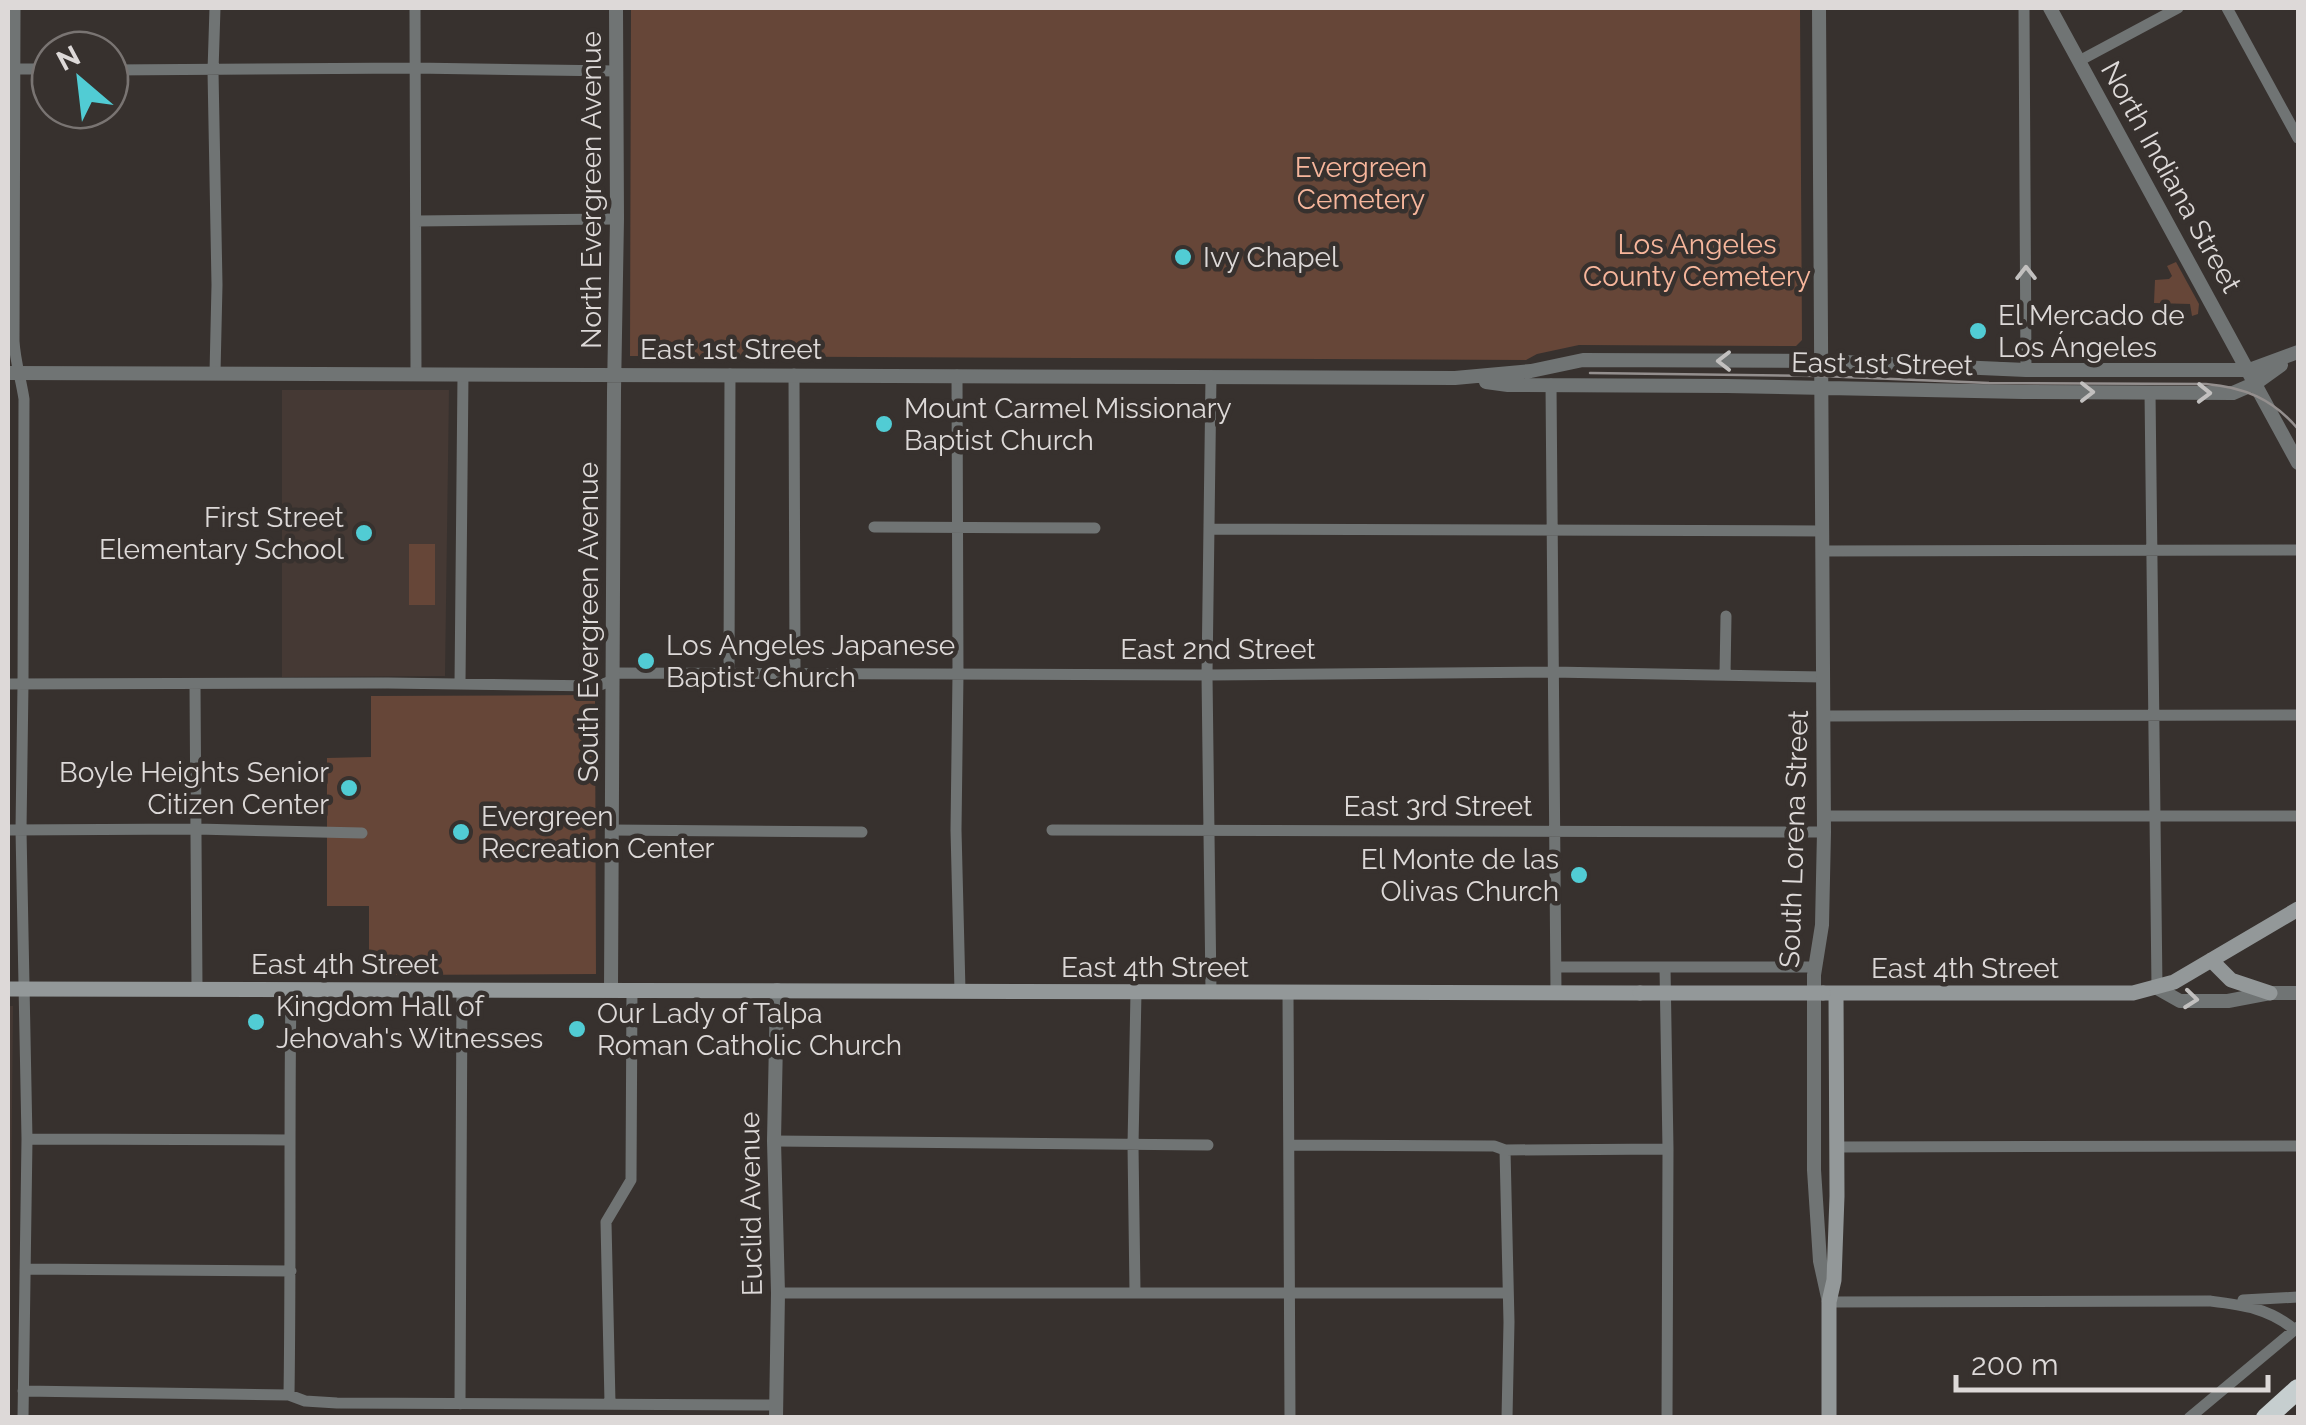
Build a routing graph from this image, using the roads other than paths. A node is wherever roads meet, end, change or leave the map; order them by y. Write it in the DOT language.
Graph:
graph roads {
  1 [pos="14,8"];
  2 [pos="215,8"];
  3 [pos="415,8"];
  4 [pos="616,8"];
  5 [pos="1819,8"];
  6 [pos="2024,8"];
  7 [pos="2050,8"];
  8 [pos="2178,8"];
  9 [pos="2227,8"];
  10 [pos="2079,61"];
  11 [pos="414,68"];
  12 [pos="11,69"];
  13 [pos="130,70"];
  14 [pos="213,71"];
  15 [pos="616,71"];
  16 [pos="2298,138"];
  17 [pos="11,219"];
  18 [pos="617,219"];
  19 [pos="416,221"];
  20 [pos="2298,352"];
  21 [pos="2026,370"];
  22 [pos="14,373"];
  23 [pos="215,373"];
  24 [pos="416,374"];
  25 [pos="463,374"];
  26 [pos="614,374"];
  27 [pos="730,374"];
  28 [pos="794,374"];
  29 [pos="958,375"];
  30 [pos="1821,375"];
  31 [pos="1211,376"];
  32 [pos="2252,376"];
  33 [pos="1455,378"];
  34 [pos="1552,384"];
  35 [pos="2150,392"];
  36 [pos="2298,463"];
  37 [pos="874,527"];
  38 [pos="1095,528"];
  39 [pos="958,529"];
  40 [pos="1209,529"];
  41 [pos="1552,531"];
  42 [pos="1822,531"];
  43 [pos="8,545"];
  44 [pos="23,545"];
  45 [pos="1822,550"];
  46 [pos="2298,550"];
  47 [pos="2151,552"];
  48 [pos="1726,616"];
  49 [pos="795,672"];
  50 [pos="1552,672"];
  51 [pos="729,674"];
  52 [pos="958,674"];
  53 [pos="1207,675"];
  54 [pos="1724,675"];
  55 [pos="613,676"];
  56 [pos="1824,677"];
  57 [pos="8,684"];
  58 [pos="23,684"];
  59 [pos="460,684"];
  60 [pos="195,685"];
  61 [pos="2298,715"];
  62 [pos="1824,716"];
  63 [pos="2153,716"];
  64 [pos="1824,816"];
  65 [pos="2156,816"];
  66 [pos="2298,816"];
  67 [pos="14,830"];
  68 [pos="197,830"];
  69 [pos="612,830"];
  70 [pos="1052,830"];
  71 [pos="1211,830"];
  72 [pos="1554,831"];
  73 [pos="862,832"];
  74 [pos="1824,832"];
  75 [pos="362,833"];
  76 [pos="2298,909"];
  77 [pos="2211,960"];
  78 [pos="1556,967"];
  79 [pos="1665,967"];
  80 [pos="1815,968"];
  81 [pos="198,988"];
  82 [pos="291,988"];
  83 [pos="2157,988"];
  84 [pos="16,989"];
  85 [pos="462,989"];
  86 [pos="611,990"];
  87 [pos="632,990"];
  88 [pos="776,990"];
  89 [pos="960,991"];
  90 [pos="1136,992"];
  91 [pos="1212,992"];
  92 [pos="1288,993"];
  93 [pos="1556,993"];
  94 [pos="1829,993"];
  95 [pos="2270,993"];
  96 [pos="2298,993"];
  97 [pos="27,1138"];
  98 [pos="289,1140"];
  99 [pos="774,1141"];
  100 [pos="1289,1144"];
  101 [pos="1133,1145"];
  102 [pos="1208,1145"];
  103 [pos="1838,1146"];
  104 [pos="2298,1146"];
  105 [pos="1505,1150"];
  106 [pos="1668,1150"];
  107 [pos="25,1269"];
  108 [pos="291,1272"];
  109 [pos="1135,1292"];
  110 [pos="778,1293"];
  111 [pos="1290,1293"];
  112 [pos="1507,1293"];
  113 [pos="2298,1297"];
  114 [pos="2210,1301"];
  115 [pos="1829,1302"];
  116 [pos="2297,1329"];
  117 [pos="2298,1390"];
  118 [pos="23,1391"];
  119 [pos="289,1395"];
  120 [pos="337,1403"];
  121 [pos="610,1403"];
  122 [pos="460,1404"];
  123 [pos="776,1411"];
  124 [pos="22,1418"];
  125 [pos="337,1418"];
  126 [pos="1290,1418"];
  127 [pos="1507,1418"];
  128 [pos="1667,1418"];
  129 [pos="1829,1418"];
  130 [pos="2190,1418"];
  131 [pos="2266,1418"];
  1 -- 12 [label="street"];
  2 -- 14 [label="street"];
  3 -- 11 [label="street"];
  4 -- 15 [label="street, North Evergreen Avenue"];
  5 -- 30 [label="street, South Lorena Street"];
  21 -- 6 [label="street, one-way"];
  7 -- 10 [label="street, North Indiana Street"];
  8 -- 10 [label="street"];
  9 -- 16 [label="street"];
  10 -- 32 [label="street, North Indiana Street"];
  11 -- 14 [label="street"];
  11 -- 15 [label="street"];
  11 -- 19 [label="street"];
  12 -- 17 [label="street"];
  13 -- 14 [label="street"];
  14 -- 23 [label="street"];
  15 -- 18 [label="street, North Evergreen Avenue"];
  17 -- 22 [label="street"];
  18 -- 19 [label="street"];
  18 -- 26 [label="street, North Evergreen Avenue"];
  19 -- 24 [label="street"];
  20 -- 32 [label="street, East 1st Street"];
  21 -- 30 [label="street, East 1st Street"];
  21 -- 32 [label="street, East 1st Street"];
  22 -- 23 [label="street, East 1st Street"];
  22 -- 44 [label="street"];
  23 -- 24 [label="street, East 1st Street"];
  24 -- 25 [label="street, East 1st Street"];
  25 -- 26 [label="street, East 1st Street"];
  25 -- 59 [label="street"];
  26 -- 27 [label="street, East 1st Street"];
  26 -- 55 [label="street, South Evergreen Avenue"];
  27 -- 28 [label="street, East 1st Street"];
  27 -- 51 [label="street"];
  28 -- 29 [label="street, East 1st Street"];
  28 -- 49 [label="street"];
  29 -- 31 [label="street, East 1st Street"];
  29 -- 39 [label="street"];
  30 -- 33 [label="street, East 1st Street, one-way"];
  30 -- 34 [label="street, East 1st Street"];
  30 -- 35 [label="street, East 1st Street, one-way"];
  30 -- 42 [label="street, South Lorena Street"];
  31 -- 33 [label="street, East 1st Street"];
  31 -- 40 [label="street"];
  35 -- 32 [label="street, East 1st Street, one-way"];
  32 -- 36 [label="street, North Indiana Street"];
  33 -- 34 [label="street, East 1st Street"];
  34 -- 41 [label="street"];
  35 -- 47 [label="street"];
  37 -- 39 [label="street"];
  38 -- 39 [label="street"];
  39 -- 52 [label="street"];
  40 -- 41 [label="street"];
  40 -- 53 [label="street"];
  41 -- 42 [label="street"];
  41 -- 50 [label="street"];
  42 -- 45 [label="street, South Lorena Street"];
  43 -- 44 [label="street"];
  44 -- 58 [label="street"];
  45 -- 47 [label="street"];
  45 -- 56 [label="street, South Lorena Street"];
  46 -- 47 [label="street"];
  47 -- 63 [label="street"];
  48 -- 54 [label="street"];
  49 -- 51 [label="street, East 2nd Street"];
  49 -- 52 [label="street, East 2nd Street"];
  50 -- 53 [label="street, East 2nd Street"];
  50 -- 54 [label="street, East 2nd Street"];
  50 -- 72 [label="street"];
  51 -- 55 [label="street, East 2nd Street"];
  52 -- 53 [label="street, East 2nd Street"];
  52 -- 89 [label="street"];
  53 -- 71 [label="street"];
  54 -- 56 [label="street, East 2nd Street"];
  55 -- 59 [label="street, East 2nd Street"];
  55 -- 69 [label="street, South Evergreen Avenue"];
  56 -- 62 [label="street, South Lorena Street"];
  57 -- 58 [label="street, East 2nd Street"];
  58 -- 60 [label="street, East 2nd Street"];
  58 -- 67 [label="street"];
  59 -- 60 [label="street, East 2nd Street"];
  60 -- 68 [label="street"];
  61 -- 63 [label="street"];
  62 -- 63 [label="street"];
  62 -- 64 [label="street, South Lorena Street"];
  63 -- 65 [label="street"];
  64 -- 65 [label="street"];
  64 -- 74 [label="street, South Lorena Street"];
  65 -- 66 [label="street"];
  65 -- 83 [label="street"];
  67 -- 68 [label="street"];
  67 -- 84 [label="street"];
  68 -- 75 [label="street"];
  68 -- 81 [label="street"];
  69 -- 73 [label="street"];
  69 -- 86 [label="street, South Evergreen Avenue"];
  70 -- 71 [label="street, East 3rd Street"];
  71 -- 72 [label="street, East 3rd Street"];
  71 -- 91 [label="street"];
  72 -- 74 [label="street, East 3rd Street"];
  72 -- 78 [label="street"];
  74 -- 80 [label="street, South Lorena Street"];
  76 -- 77 [label="main road"];
  77 -- 83 [label="main road"];
  77 -- 95 [label="main road"];
  78 -- 79 [label="street"];
  78 -- 93 [label="street"];
  79 -- 80 [label="street"];
  79 -- 106 [label="street"];
  80 -- 115 [label="street, South Lorena Street"];
  81 -- 82 [label="main road, East 4th Street"];
  81 -- 84 [label="main road, East 4th Street"];
  82 -- 85 [label="main road, East 4th Street"];
  82 -- 98 [label="street"];
  83 -- 94 [label="main road, East 4th Street"];
  83 -- 95 [label="street, East 4th Street, one-way"];
  84 -- 97 [label="street"];
  85 -- 86 [label="main road, East 4th Street"];
  85 -- 122 [label="street"];
  86 -- 87 [label="main road, East 4th Street"];
  87 -- 88 [label="main road, East 4th Street"];
  87 -- 121 [label="street"];
  88 -- 89 [label="main road, East 4th Street"];
  88 -- 99 [label="street, Euclid Avenue"];
  89 -- 90 [label="main road, East 4th Street"];
  90 -- 91 [label="main road, East 4th Street"];
  90 -- 101 [label="street"];
  91 -- 92 [label="main road, East 4th Street"];
  92 -- 93 [label="main road, East 4th Street"];
  92 -- 100 [label="street"];
  93 -- 94 [label="main road, East 4th Street, bridge"];
  94 -- 103 [label="main road, South Lorena Street"];
  95 -- 96 [label="street, East 4th Street"];
  97 -- 98 [label="street"];
  97 -- 107 [label="street"];
  98 -- 108 [label="street"];
  99 -- 101 [label="street"];
  99 -- 110 [label="street, Euclid Avenue"];
  100 -- 105 [label="street"];
  100 -- 111 [label="street"];
  101 -- 102 [label="street"];
  101 -- 109 [label="street"];
  103 -- 104 [label="street"];
  103 -- 115 [label="main road, South Lorena Street"];
  105 -- 106 [label="street"];
  105 -- 112 [label="street"];
  106 -- 128 [label="street"];
  107 -- 108 [label="street"];
  107 -- 118 [label="street"];
  108 -- 119 [label="street"];
  109 -- 110 [label="street"];
  109 -- 111 [label="street"];
  110 -- 123 [label="street, Euclid Avenue"];
  111 -- 112 [label="street"];
  111 -- 126 [label="street"];
  112 -- 127 [label="street"];
  113 -- 114 [label="street"];
  114 -- 115 [label="street"];
  114 -- 116 [label="street"];
  115 -- 129 [label="main road, South Lorena Street"];
  116 -- 130 [label="street"];
  117 -- 131 [label="highway"];
  118 -- 119 [label="street"];
  118 -- 124 [label="street"];
  119 -- 120 [label="street"];
  120 -- 122 [label="street"];
  120 -- 125 [label="street"];
  121 -- 122 [label="street"];
  121 -- 123 [label="street"];
}
